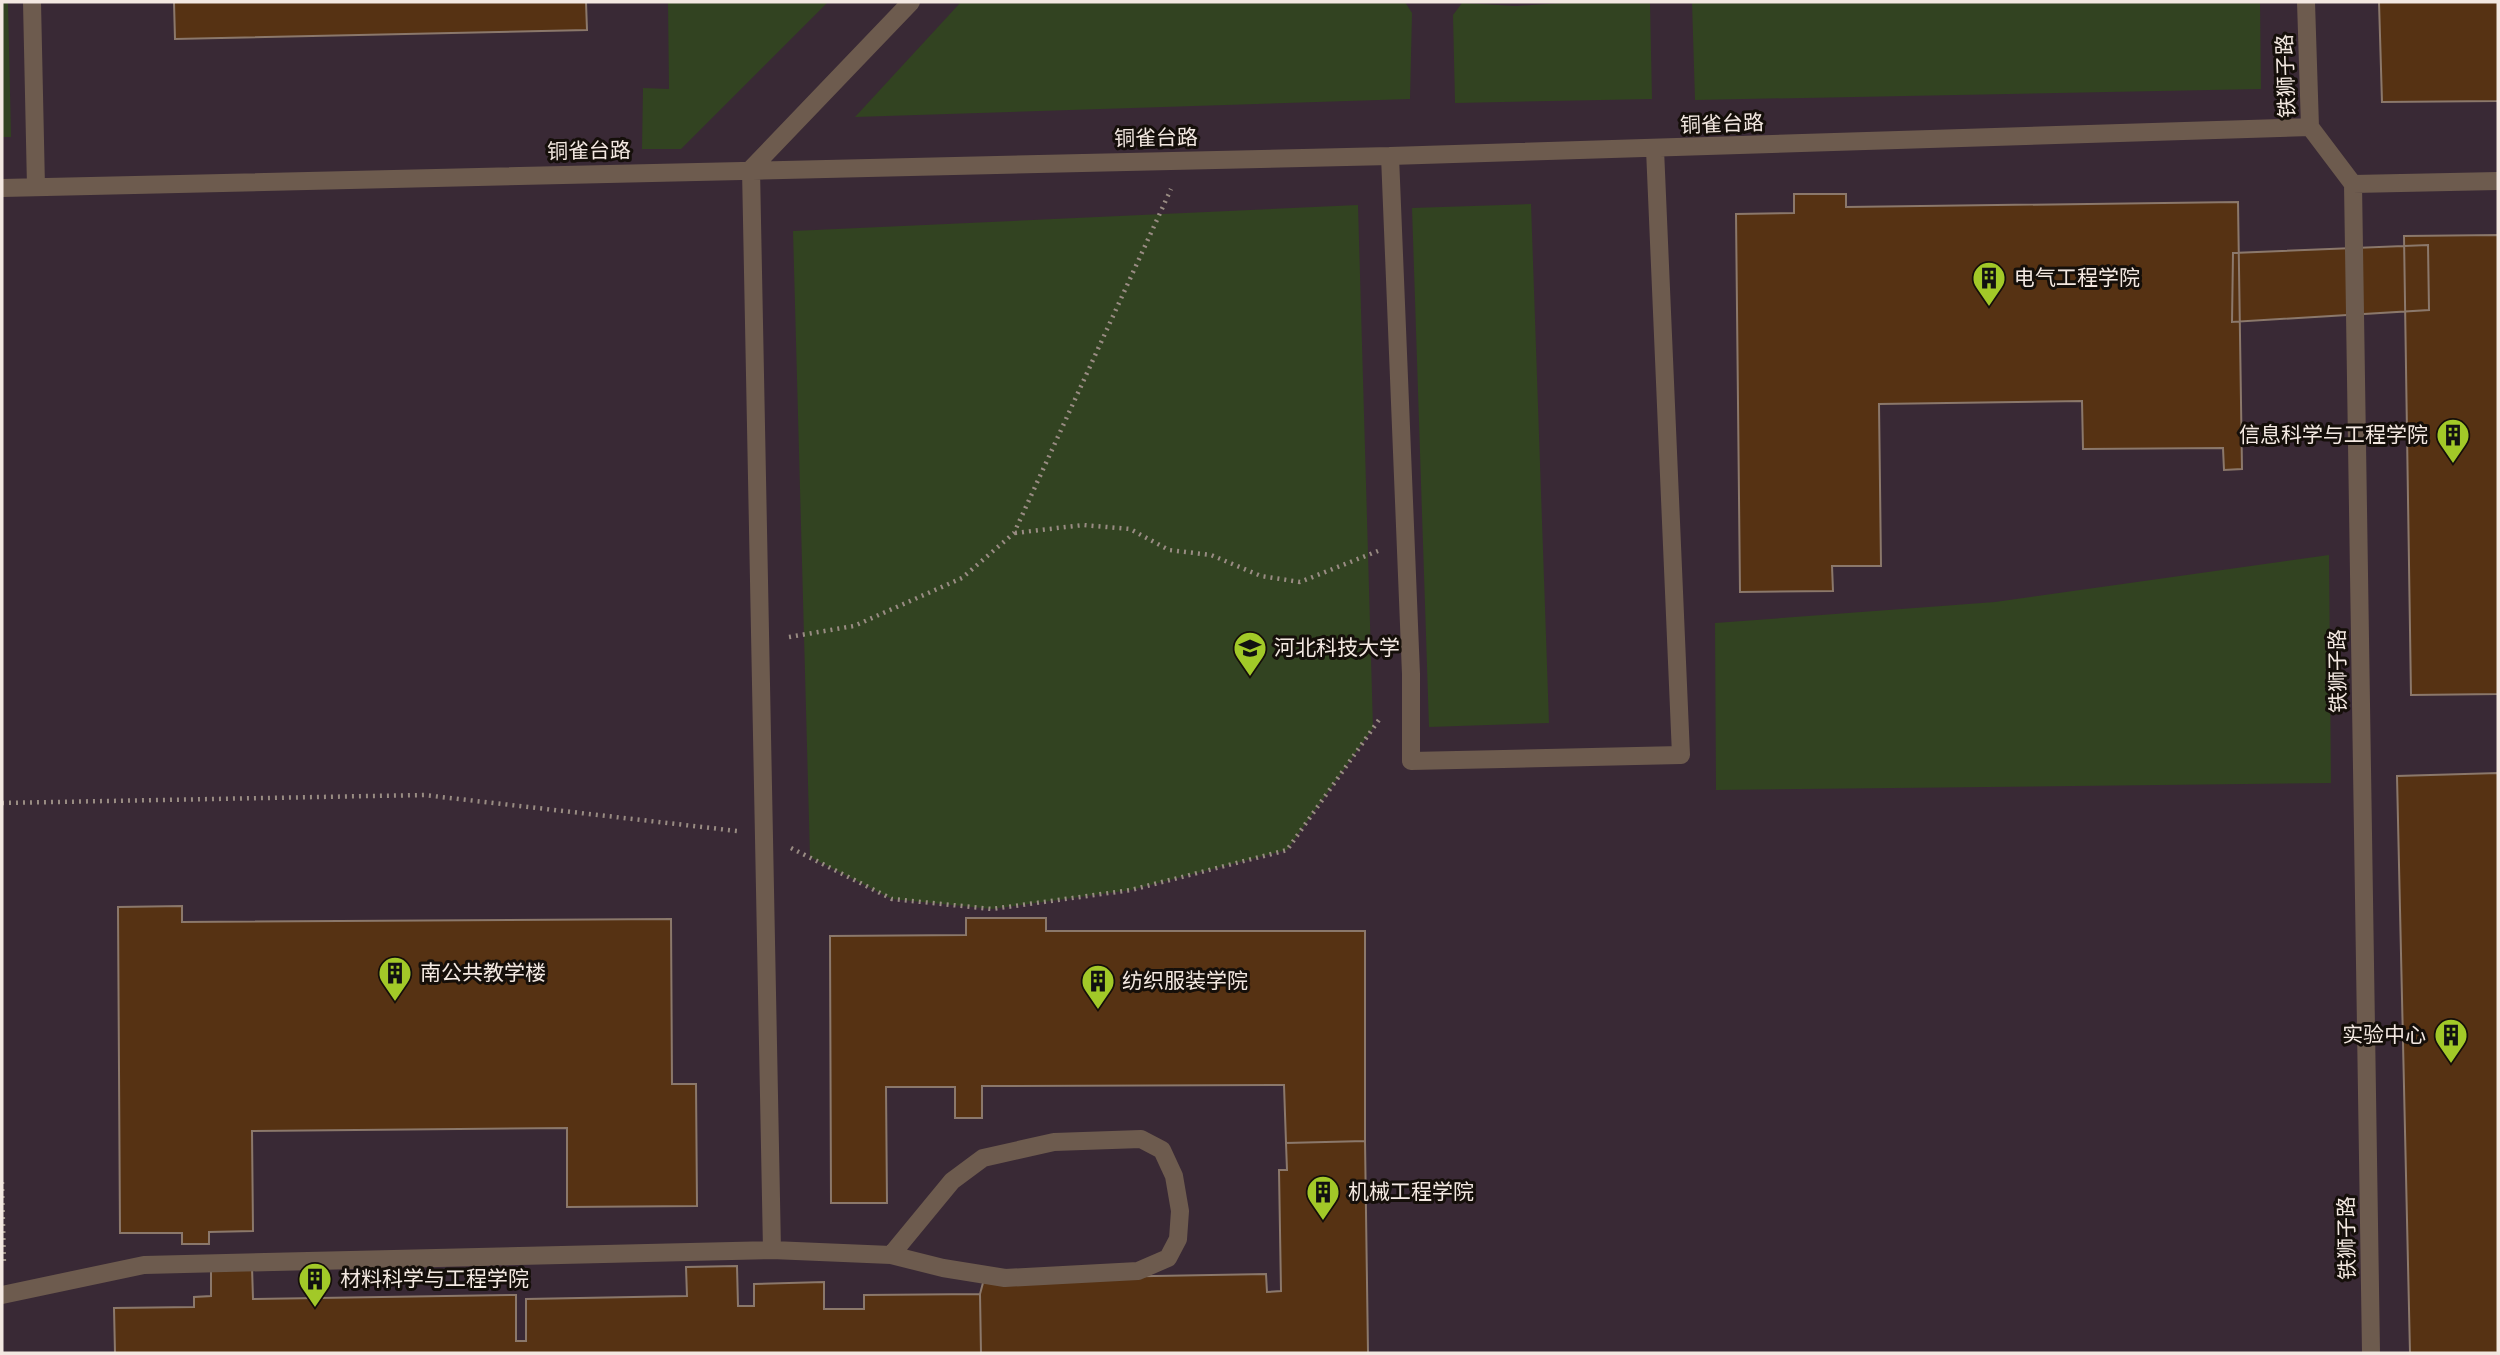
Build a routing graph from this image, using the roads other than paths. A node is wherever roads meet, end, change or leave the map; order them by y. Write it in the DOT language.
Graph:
graph roads {
  1 [pos="32,2"];
  2 [pos="911,2"];
  3 [pos="2306,2"];
  4 [pos="2310,128"];
  5 [pos="1655,149"];
  6 [pos="1390,156"];
  7 [pos="751,169"];
  8 [pos="2498,181"];
  9 [pos="2353,184"];
  10 [pos="36,187"];
  11 [pos="2,188"];
  12 [pos="772,1250"];
  13 [pos="891,1255"];
  14 [pos="3,1294"];
  15 [pos="2371,1353"];
  1 -- 10 [label="lane"];
  2 -- 7 [label="lane"];
  3 -- 4 [label="lane, 铁狮子路"];
  4 -- 5 [label="lane, 铜雀台路"];
  4 -- 9 [label="lane, 铁狮子路"];
  5 -- 6 [label="lane, 铜雀台路"];
  5 -- 6 [label="lane"];
  6 -- 7 [label="lane, 铜雀台路"];
  7 -- 10 [label="lane, 铜雀台路"];
  7 -- 12 [label="lane"];
  8 -- 9 [label="lane"];
  9 -- 15 [label="lane, 铁狮子路"];
  10 -- 11 [label="lane, 铜雀台路"];
  12 -- 13 [label="lane"];
  12 -- 14 [label="lane"];
  13 -- 13 [label="lane"];
}
